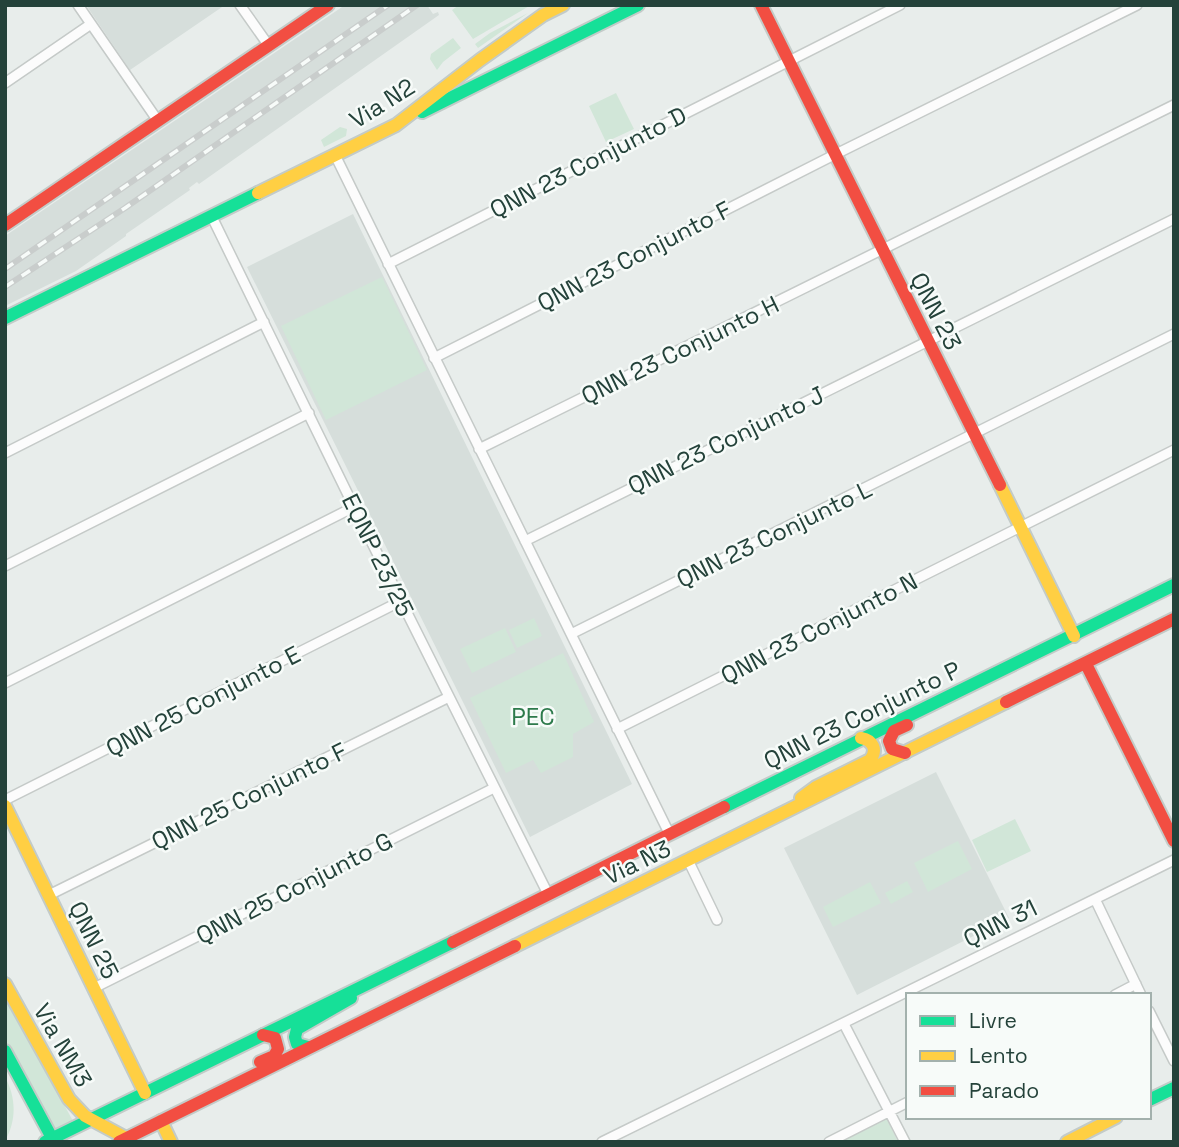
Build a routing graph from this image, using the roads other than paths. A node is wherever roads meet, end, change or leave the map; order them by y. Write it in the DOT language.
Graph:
graph roads {
  1 [pos="78,5"];
  2 [pos="240,5"];
  3 [pos="328,5"];
  4 [pos="563,5"];
  5 [pos="638,5"];
  6 [pos="761,5"];
  7 [pos="900,5"];
  8 [pos="1137,5"];
  9 [pos="91,24"];
  10 [pos="269,46"];
  11 [pos="789,61"];
  12 [pos="5,83"];
  13 [pos="1174,105"];
  14 [pos="158,121"];
  15 [pos="396,125"];
  16 [pos="335,155"];
  17 [pos="834,155"];
  18 [pos="211,215"];
  19 [pos="1174,219"];
  20 [pos="5,225"];
  21 [pos="882,251"];
  22 [pos="388,264"];
  23 [pos="5,318"];
  24 [pos="264,321"];
  25 [pos="1174,334"];
  26 [pos="928,340"];
  27 [pos="434,358"];
  28 [pos="309,413"];
  29 [pos="976,433"];
  30 [pos="479,449"];
  31 [pos="1174,450"];
  32 [pos="5,453"];
  33 [pos="354,507"];
  34 [pos="1020,527"];
  35 [pos="525,541"];
  36 [pos="5,566"];
  37 [pos="1174,585"];
  38 [pos="401,601"];
  39 [pos="1174,617"];
  40 [pos="571,634"];
  41 [pos="1074,636"];
  42 [pos="1086,664"];
  43 [pos="1007,668"];
  44 [pos="5,683"];
  45 [pos="449,696"];
  46 [pos="617,729"];
  47 [pos="862,738"];
  48 [pos="905,753"];
  49 [pos="494,788"];
  50 [pos="5,800"];
  51 [pos="5,806"];
  52 [pos="776,817"];
  53 [pos="669,833"];
  54 [pos="1174,841"];
  55 [pos="688,860"];
  56 [pos="1174,860"];
  57 [pos="548,894"];
  58 [pos="49,895"];
  59 [pos="1095,899"];
  60 [pos="717,920"];
  61 [pos="376,978"];
  62 [pos="5,984"];
  63 [pos="1136,984"];
  64 [pos="94,988"];
  65 [pos="906,993"];
  66 [pos="906,993"];
  67 [pos="1119,993"];
  68 [pos="1141,993"];
  69 [pos="1151,1015"];
  70 [pos="844,1024"];
  71 [pos="263,1035"];
  72 [pos="308,1047"];
  73 [pos="5,1051"];
  74 [pos="1174,1061"];
  75 [pos="1174,1088"];
  76 [pos="145,1093"];
  77 [pos="1151,1100"];
  78 [pos="906,1103"];
  79 [pos="890,1111"];
  80 [pos="164,1119"];
  81 [pos="1111,1119"];
  82 [pos="92,1120"];
  83 [pos="53,1140"];
  84 [pos="125,1141"];
  85 [pos="171,1142"];
  86 [pos="602,1142"];
  87 [pos="829,1142"];
  88 [pos="905,1142"];
  89 [pos="1067,1142"];
  1 -- 9 [label="street"];
  2 -- 10 [label="street"];
  3 -- 10 [label="main road"];
  4 -- 15 [label="main road, Via N2"];
  5 -- 15 [label="main road"];
  6 -- 11 [label="main road, QNN 23"];
  7 -- 11 [label="street, QNN 23 Conjunto D"];
  8 -- 17 [label="street, QNN 23 Conjunto F"];
  9 -- 12 [label="street"];
  9 -- 14 [label="street"];
  10 -- 14 [label="main road"];
  11 -- 17 [label="main road, QNN 23"];
  11 -- 22 [label="street, QNN 23 Conjunto D"];
  13 -- 21 [label="street, QNN 23 Conjunto H"];
  14 -- 20 [label="main road"];
  15 -- 16 [label="main road, Via N2"];
  16 -- 18 [label="main road, Via N2"];
  16 -- 22 [label="street"];
  17 -- 21 [label="main road, QNN 23"];
  17 -- 27 [label="street, QNN 23 Conjunto F"];
  18 -- 23 [label="main road, Via N2"];
  18 -- 24 [label="street, EQNP 23/25"];
  19 -- 26 [label="street, QNN 23 Conjunto J"];
  21 -- 26 [label="main road, QNN 23"];
  21 -- 30 [label="street, QNN 23 Conjunto H"];
  22 -- 27 [label="street"];
  24 -- 28 [label="street, EQNP 23/25"];
  24 -- 32 [label="street"];
  25 -- 29 [label="street, QNN 23 Conjunto L"];
  26 -- 29 [label="main road, QNN 23"];
  26 -- 35 [label="street, QNN 23 Conjunto J"];
  27 -- 30 [label="street"];
  28 -- 33 [label="street, EQNP 23/25"];
  28 -- 36 [label="street"];
  29 -- 34 [label="main road, QNN 23"];
  29 -- 40 [label="street, QNN 23 Conjunto L"];
  30 -- 35 [label="street"];
  31 -- 34 [label="street, QNN 23 Conjunto N"];
  33 -- 38 [label="street, EQNP 23/25"];
  33 -- 44 [label="street"];
  34 -- 41 [label="main road, QNN 23"];
  34 -- 46 [label="street, QNN 23 Conjunto N"];
  35 -- 40 [label="street"];
  37 -- 41 [label="main road, QNN 23 Conjunto P"];
  38 -- 45 [label="street, EQNP 23/25"];
  38 -- 50 [label="street, QNN 25 Conjunto E"];
  39 -- 42 [label="main road, Via N3"];
  40 -- 46 [label="street"];
  41 -- 43 [label="main road, QNN 23 Conjunto P"];
  42 -- 48 [label="main road, Via N3"];
  42 -- 54 [label="main road"];
  43 -- 47 [label="main road, QNN 23 Conjunto P"];
  43 -- 48 [label="main road"];
  45 -- 49 [label="street, EQNP 23/25"];
  45 -- 58 [label="street, QNN 25 Conjunto F"];
  46 -- 53 [label="street"];
  47 -- 52 [label="main road"];
  47 -- 53 [label="main road, QNN 23 Conjunto P"];
  48 -- 52 [label="main road, Via N3"];
  49 -- 57 [label="street, EQNP 23/25"];
  49 -- 64 [label="street, QNN 25 Conjunto G"];
  51 -- 58 [label="main road, QNN 25"];
  52 -- 55 [label="main road, Via N3"];
  53 -- 57 [label="main road, Via N3"];
  55 -- 60 [label="street"];
  55 -- 72 [label="main road, Via N3"];
  56 -- 59 [label="street, QNN 31"];
  57 -- 61 [label="main road, Via N3"];
  58 -- 64 [label="main road, QNN 25"];
  59 -- 63 [label="street"];
  59 -- 66 [label="street, QNN 31"];
  61 -- 71 [label="main road"];
  61 -- 72 [label="main road"];
  62 -- 82 [label="main road, Via NM3"];
  63 -- 67 [label="street"];
  63 -- 68 [label="street"];
  64 -- 76 [label="main road, QNN 25"];
  65 -- 70 [label="street, QNN 31"];
  69 -- 74 [label="street"];
  70 -- 79 [label="street"];
  70 -- 86 [label="street, QNN 31"];
  71 -- 76 [label="main road"];
  71 -- 80 [label="main road"];
  72 -- 80 [label="main road, Via N3"];
  73 -- 83 [label="main road"];
  75 -- 77 [label="main road"];
  76 -- 82 [label="main road"];
  78 -- 79 [label="street"];
  79 -- 87 [label="street"];
  79 -- 88 [label="street"];
  80 -- 84 [label="main road, Via N3"];
  80 -- 85 [label="main road"];
  81 -- 89 [label="main road"];
  82 -- 83 [label="main road"];
  82 -- 84 [label="main road, Via NM3"];
}
